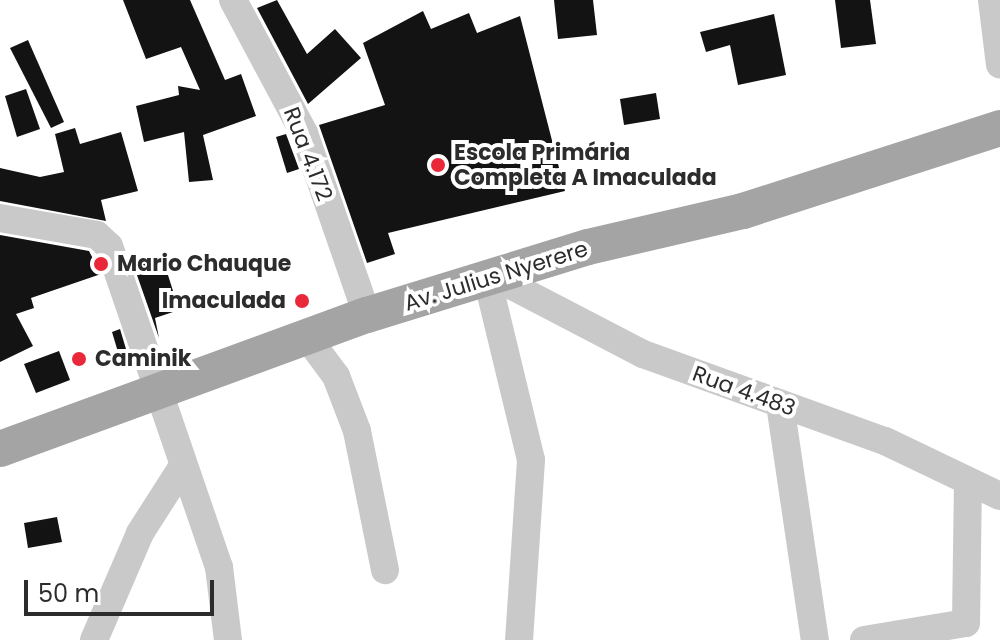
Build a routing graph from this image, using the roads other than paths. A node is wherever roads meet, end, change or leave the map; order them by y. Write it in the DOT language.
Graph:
graph roads {
  1 [pos="233,0"];
  2 [pos="992,0"];
  3 [pos="1000,65"];
  4 [pos="1000,128"];
  5 [pos="0,218"];
  6 [pos="490,277"];
  7 [pos="367,315"];
  8 [pos="307,337"];
  9 [pos="154,389"];
  10 [pos="780,404"];
  11 [pos="0,449"];
  12 [pos="181,469"];
  13 [pos="968,483"];
  14 [pos="1000,496"];
  15 [pos="385,570"];
  16 [pos="94,640"];
  17 [pos="228,640"];
  18 [pos="519,640"];
  19 [pos="815,640"];
  20 [pos="864,640"];
  1 -- 7 [label="street, Rua 4.172"];
  2 -- 3 [label="street"];
  4 -- 6 [label="main road, Av. Julius Nyerere"];
  5 -- 9 [label="street"];
  6 -- 7 [label="main road, Av. Julius Nyerere"];
  6 -- 10 [label="street, Rua 4.483"];
  6 -- 18 [label="street"];
  7 -- 8 [label="main road, Av. Julius Nyerere"];
  8 -- 9 [label="main road, Av. Julius Nyerere"];
  8 -- 15 [label="street"];
  9 -- 11 [label="main road, Av. Julius Nyerere"];
  9 -- 12 [label="street"];
  10 -- 13 [label="street, Rua 4.483"];
  10 -- 19 [label="street"];
  12 -- 16 [label="street"];
  12 -- 17 [label="street"];
  13 -- 14 [label="street, Rua 4.483"];
  13 -- 20 [label="street"];
}
